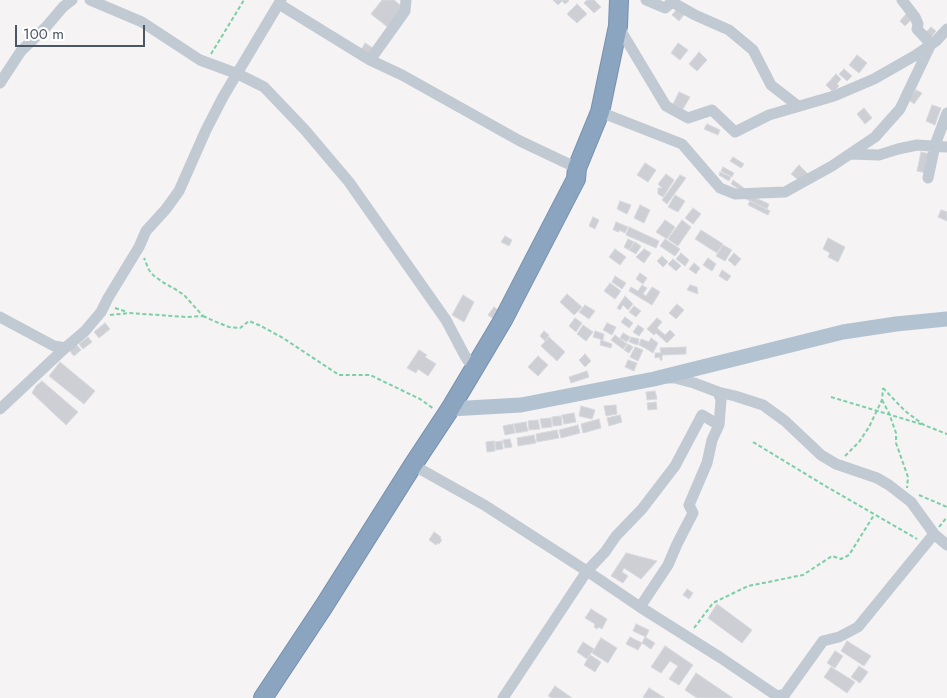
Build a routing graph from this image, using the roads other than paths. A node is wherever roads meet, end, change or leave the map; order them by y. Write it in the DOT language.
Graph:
graph roads {
  1 [pos="72,0"];
  2 [pos="90,0"];
  3 [pos="406,0"];
  4 [pos="619,0"];
  5 [pos="646,0"];
  6 [pos="902,0"];
  7 [pos="672,1"];
  8 [pos="280,2"];
  9 [pos="618,26"];
  10 [pos="946,34"];
  11 [pos="931,44"];
  12 [pos="370,60"];
  13 [pos="238,74"];
  14 [pos="0,84"];
  15 [pos="798,106"];
  16 [pos="600,112"];
  17 [pos="947,113"];
  18 [pos="941,147"];
  19 [pos="850,154"];
  20 [pos="577,168"];
  21 [pos="928,178"];
  22 [pos="0,317"];
  23 [pos="947,319"];
  24 [pos="65,348"];
  25 [pos="474,369"];
  26 [pos="654,379"];
  27 [pos="718,392"];
  28 [pos="0,408"];
  29 [pos="450,409"];
  30 [pos="719,424"];
  31 [pos="413,465"];
  32 [pos="934,534"];
  33 [pos="947,545"];
  34 [pos="587,571"];
  35 [pos="640,607"];
  36 [pos="778,697"];
  37 [pos="263,698"];
  38 [pos="503,698"];
  1 -- 14 [label="street"];
  2 -- 13 [label="street"];
  3 -- 12 [label="street"];
  4 -- 9 [label="highway"];
  5 -- 7 [label="street"];
  6 -- 11 [label="street"];
  7 -- 15 [label="street"];
  8 -- 12 [label="street"];
  8 -- 13 [label="street"];
  9 -- 15 [label="street"];
  9 -- 16 [label="highway"];
  10 -- 11 [label="street"];
  11 -- 15 [label="street"];
  11 -- 19 [label="street"];
  12 -- 20 [label="street"];
  13 -- 24 [label="street"];
  13 -- 25 [label="street"];
  16 -- 19 [label="street"];
  16 -- 20 [label="highway"];
  17 -- 18 [label="street"];
  18 -- 19 [label="street"];
  18 -- 21 [label="street"];
  20 -- 25 [label="highway"];
  22 -- 24 [label="street"];
  23 -- 26 [label="main road"];
  24 -- 28 [label="street"];
  25 -- 29 [label="highway"];
  26 -- 27 [label="street"];
  26 -- 29 [label="main road"];
  27 -- 30 [label="street"];
  27 -- 32 [label="street"];
  29 -- 31 [label="highway"];
  30 -- 34 [label="street"];
  30 -- 35 [label="street"];
  31 -- 34 [label="street"];
  31 -- 37 [label="highway"];
  32 -- 33 [label="street"];
  32 -- 36 [label="street"];
  34 -- 35 [label="street"];
  34 -- 38 [label="street"];
  35 -- 36 [label="street"];
}
